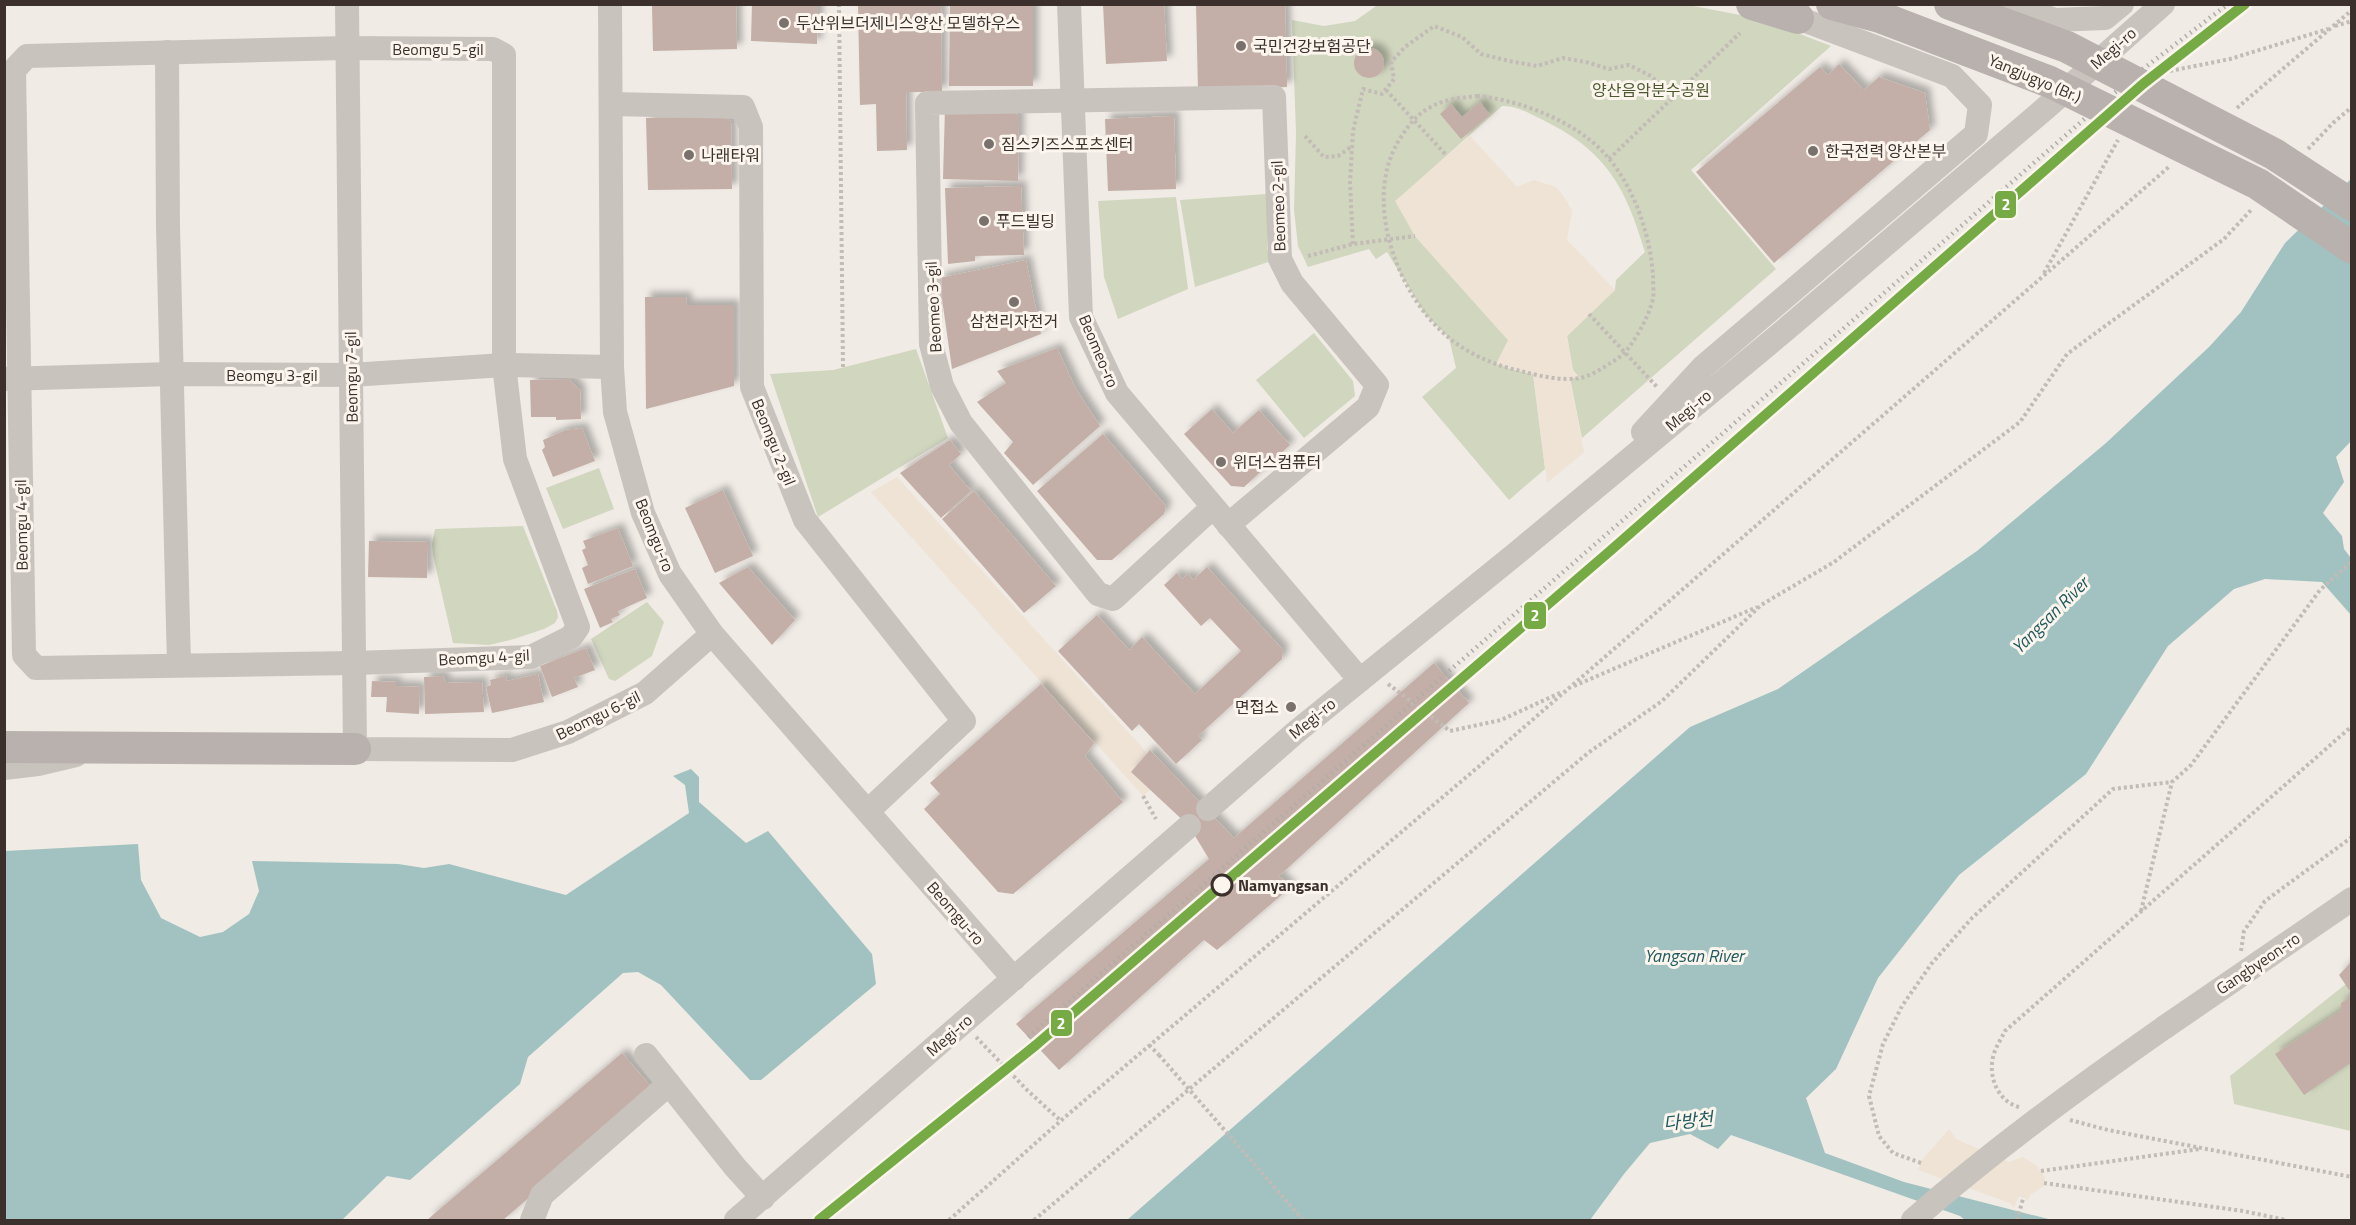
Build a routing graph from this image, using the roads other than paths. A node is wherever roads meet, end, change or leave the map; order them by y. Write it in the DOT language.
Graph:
graph roads {
  1 [pos="347,4"];
  2 [pos="610,4"];
  3 [pos="1070,4"];
  4 [pos="1832,4"];
  5 [pos="1950,4"];
  6 [pos="2014,4"];
  7 [pos="2122,4"];
  8 [pos="2163,4"];
  9 [pos="1798,18"];
  10 [pos="1746,19"];
  11 [pos="346,48"];
  12 [pos="167,52"];
  13 [pos="1073,102"];
  14 [pos="612,104"];
  15 [pos="2352,205"];
  16 [pos="2352,248"];
  17 [pos="504,365"];
  18 [pos="612,367"];
  19 [pos="172,374"];
  20 [pos="351,375"];
  21 [pos="12,378"];
  22 [pos="1577,504"];
  23 [pos="1221,516"];
  24 [pos="712,634"];
  25 [pos="354,663"];
  26 [pos="179,665"];
  27 [pos="1365,675"];
  28 [pos="4,747"];
  29 [pos="107,747"];
  30 [pos="355,749"];
  31 [pos="4,768"];
  32 [pos="1208,809"];
  33 [pos="867,811"];
  34 [pos="1189,826"];
  35 [pos="2352,899"];
  36 [pos="1014,978"];
  37 [pos="646,1055"];
  38 [pos="669,1084"];
  39 [pos="763,1198"];
  40 [pos="532,1221"];
  41 [pos="736,1221"];
  42 [pos="1913,1221"];
  1 -- 11 [label="street, Beomgu 7-gil"];
  2 -- 14 [label="street, Beomgu-ro"];
  3 -- 13 [label="street, Beomeo-ro"];
  4 -- 16 [label="main road, Yangjugyo (Br.), bridge"];
  5 -- 15 [label="main road, bridge"];
  6 -- 7 [label="street"];
  8 -- 22 [label="street, Megi-ro"];
  9 -- 10 [label="main road"];
  9 -- 22 [label="street"];
  11 -- 12 [label="street, Beomgu 5-gil"];
  11 -- 17 [label="street, Beomgu 5-gil"];
  11 -- 20 [label="street, Beomgu 7-gil"];
  12 -- 19 [label="street"];
  12 -- 21 [label="street, Beomgu 5-gil"];
  13 -- 23 [label="street, Beomeo-ro"];
  13 -- 23 [label="street, Beomeo 2-gil"];
  13 -- 23 [label="street, Beomeo 3-gil"];
  14 -- 18 [label="street, Beomgu-ro"];
  14 -- 33 [label="street, Beomgu 2-gil"];
  17 -- 18 [label="street, Beomgu 3-gil"];
  17 -- 20 [label="street, Beomgu 3-gil"];
  17 -- 25 [label="street, Beomgu 4-gil"];
  18 -- 24 [label="street, Beomgu-ro"];
  19 -- 20 [label="street, Beomgu 3-gil"];
  19 -- 21 [label="street, Beomgu 3-gil"];
  19 -- 26 [label="street"];
  20 -- 25 [label="street, Beomgu 7-gil"];
  21 -- 26 [label="street, Beomgu 4-gil"];
  22 -- 27 [label="street, Megi-ro"];
  23 -- 27 [label="street, Beomeo-ro"];
  24 -- 30 [label="street, Beomgu 6-gil"];
  24 -- 33 [label="street, Beomgu-ro"];
  25 -- 26 [label="street, Beomgu 4-gil"];
  25 -- 30 [label="street, Beomgu 7-gil"];
  27 -- 32 [label="street, Megi-ro"];
  28 -- 29 [label="main road"];
  29 -- 30 [label="main road"];
  29 -- 31 [label="street"];
  33 -- 36 [label="street, Beomgu-ro"];
  34 -- 36 [label="street, Megi-ro"];
  35 -- 42 [label="street, Gangbyeon-ro, bridge"];
  36 -- 39 [label="street, Megi-ro"];
  37 -- 38 [label="street"];
  38 -- 39 [label="street"];
  38 -- 40 [label="street"];
  39 -- 41 [label="street, Megi-ro"];
}
